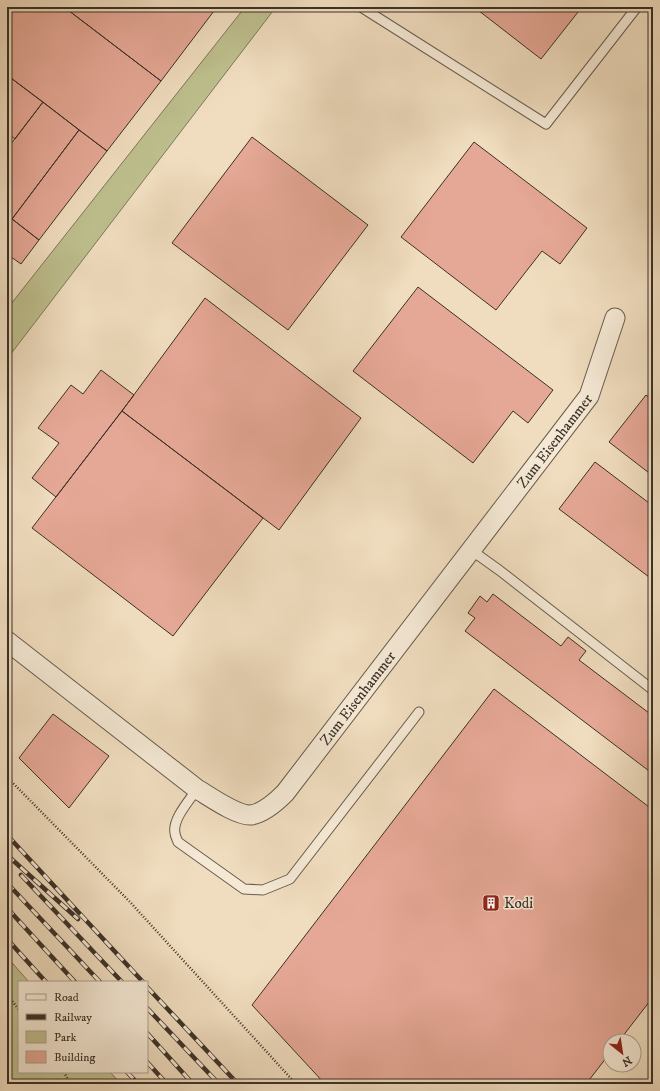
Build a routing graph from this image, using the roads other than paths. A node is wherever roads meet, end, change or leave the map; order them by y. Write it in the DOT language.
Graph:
graph roads {
  1 [pos="361,7"];
  2 [pos="637,7"];
  3 [pos="615,318"];
  4 [pos="471,550"];
  5 [pos="7,641"];
  6 [pos="653,690"];
  7 [pos="419,712"];
  8 [pos="197,789"];
  1 -- 2 [label="lane"];
  3 -- 4 [label="street, Zum Eisenhammer"];
  4 -- 6 [label="lane"];
  4 -- 8 [label="street, Zum Eisenhammer"];
  5 -- 8 [label="street, Zum Eisenhammer"];
  7 -- 8 [label="lane"];
}
